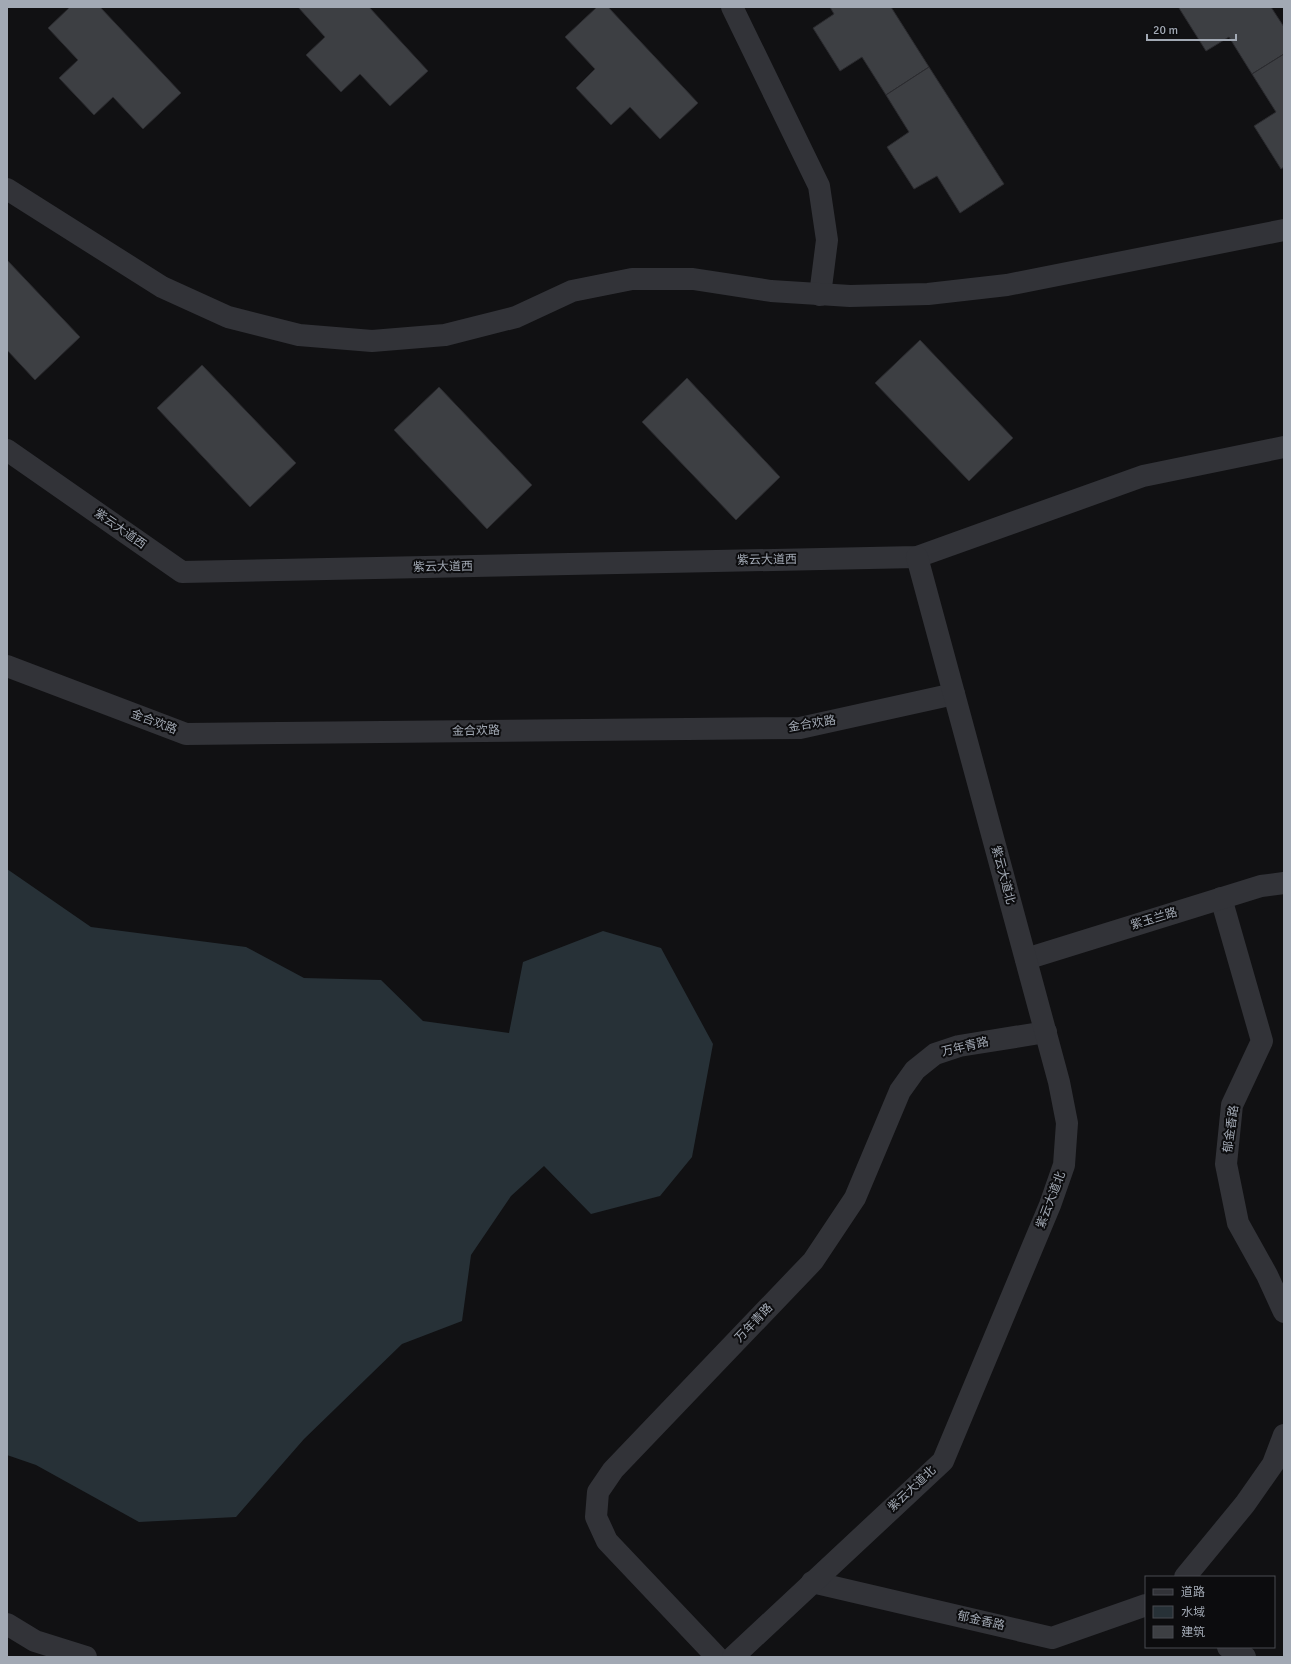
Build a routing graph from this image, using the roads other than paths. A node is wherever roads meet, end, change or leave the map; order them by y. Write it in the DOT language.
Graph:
graph roads {
  1 [pos="732,7"];
  2 [pos="7,189"];
  3 [pos="1284,230"];
  4 [pos="820,295"];
  5 [pos="1284,447"];
  6 [pos="7,450"];
  7 [pos="917,557"];
  8 [pos="7,666"];
  9 [pos="954,694"];
  10 [pos="1284,883"];
  11 [pos="1221,898"];
  12 [pos="1026,959"];
  13 [pos="1046,1032"];
  14 [pos="1284,1312"];
  15 [pos="1284,1435"];
  16 [pos="1186,1576"];
  17 [pos="812,1582"];
  18 [pos="1145,1605"];
  19 [pos="7,1624"];
  20 [pos="1230,1648"];
  21 [pos="86,1657"];
  22 [pos="717,1657"];
  23 [pos="733,1657"];
  24 [pos="1245,1657"];
  1 -- 4 [label="lane"];
  2 -- 4 [label="lane"];
  3 -- 4 [label="lane"];
  5 -- 7 [label="lane, 紫云大道西"];
  6 -- 7 [label="lane, 紫云大道西"];
  7 -- 9 [label="lane, 紫云大道北"];
  8 -- 9 [label="lane, 金合欢路"];
  9 -- 12 [label="lane, 紫云大道北"];
  10 -- 11 [label="lane, 紫玉兰路"];
  11 -- 12 [label="lane, 紫玉兰路"];
  11 -- 14 [label="lane, 郁金香路"];
  12 -- 13 [label="lane, 紫云大道北"];
  13 -- 17 [label="lane, 紫云大道北"];
  13 -- 22 [label="lane, 万年青路"];
  15 -- 16 [label="lane"];
  17 -- 18 [label="lane, 郁金香路"];
  17 -- 23 [label="lane, 紫云大道北"];
  19 -- 21 [label="lane"];
  20 -- 24 [label="lane"];
}
